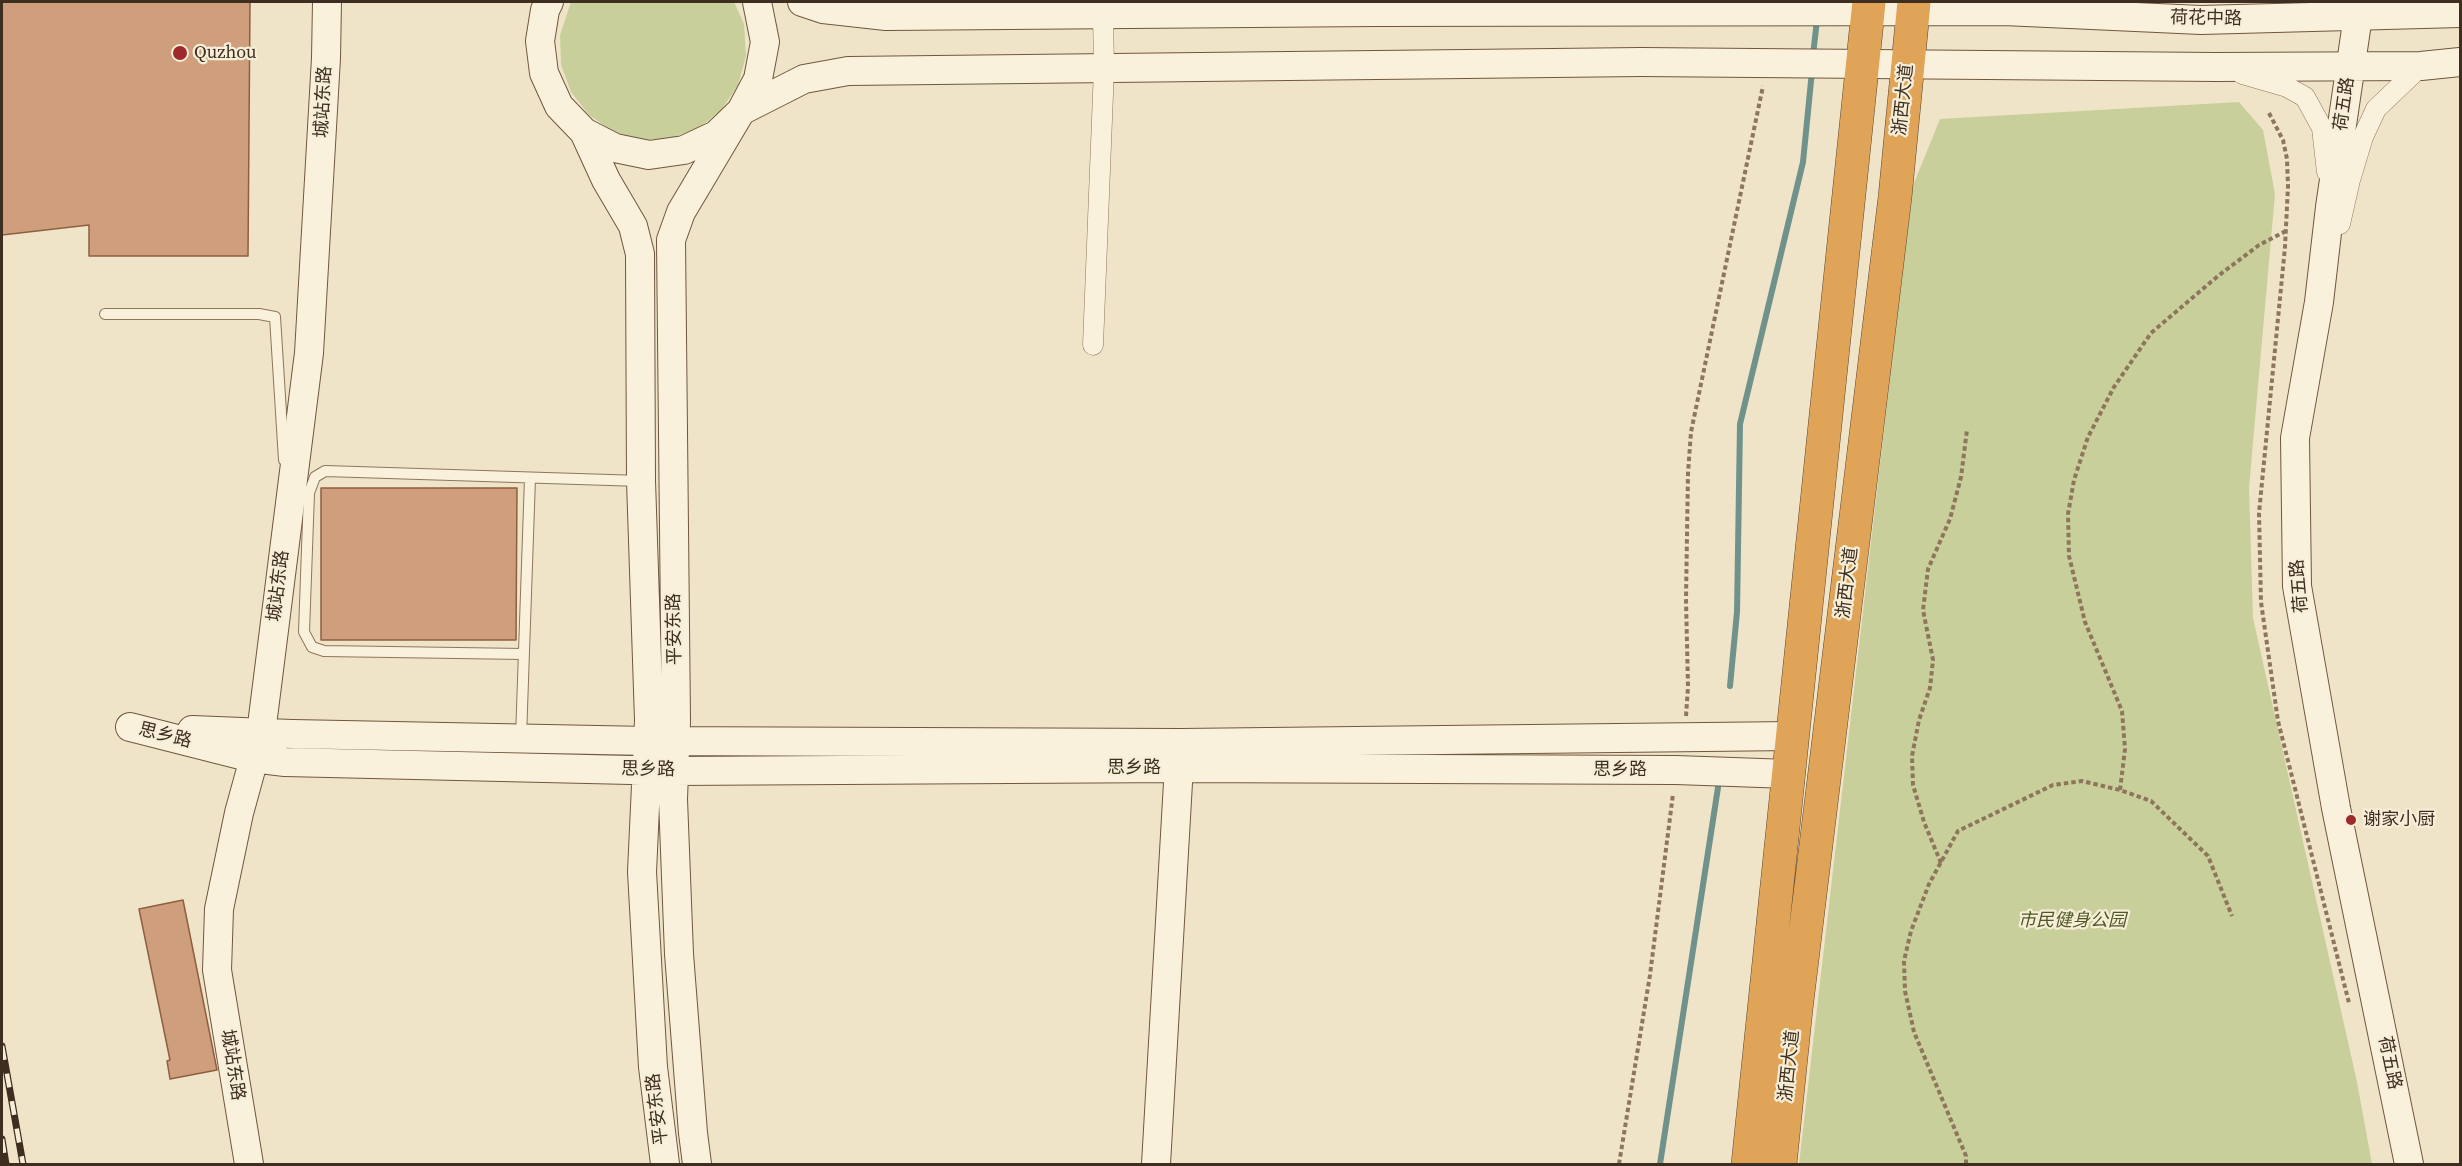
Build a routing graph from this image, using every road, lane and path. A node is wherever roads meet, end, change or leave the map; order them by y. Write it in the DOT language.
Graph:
graph roads {
  1 [pos="327,2"];
  2 [pos="549,2"];
  3 [pos="756,2"];
  4 [pos="802,2"];
  5 [pos="2304,2"];
  6 [pos="2438,2"];
  7 [pos="1914,6"];
  8 [pos="1996,6"];
  9 [pos="1858,8"];
  10 [pos="2359,9"];
  11 [pos="2460,11"];
  12 [pos="1103,14"];
  13 [pos="2269,19"];
  14 [pos="2460,62"];
  15 [pos="1774,64"];
  16 [pos="1848,65"];
  17 [pos="1908,65"];
  18 [pos="2351,66"];
  19 [pos="2421,66"];
  20 [pos="2216,68"];
  21 [pos="1104,69"];
  22 [pos="741,111"];
  23 [pos="584,132"];
  24 [pos="2330,207"];
  25 [pos="2286,231"];
  26 [pos="2319,302"];
  27 [pos="105,314"];
  28 [pos="1093,345"];
  29 [pos="1967,430"];
  30 [pos="530,478"];
  31 [pos="641,482"];
  32 [pos="288,520"];
  33 [pos="524,654"];
  34 [pos="1684,736"];
  35 [pos="1792,736"];
  36 [pos="521,739"];
  37 [pos="661,740"];
  38 [pos="257,745"];
  39 [pos="1179,756"];
  40 [pos="660,770"];
  41 [pos="1676,770"];
  42 [pos="1789,774"];
  43 [pos="2120,790"];
  44 [pos="1941,863"];
  45 [pos="2232,915"];
  46 [pos="249,1164"];
  47 [pos="665,1164"];
  48 [pos="697,1164"];
  49 [pos="1156,1164"];
  50 [pos="1619,1164"];
  51 [pos="1748,1164"];
  52 [pos="1780,1164"];
  53 [pos="1966,1164"];
  54 [pos="2409,1164"];
  1 -- 32 [label="main road, 城站东路"];
  2 -- 23 [label="main road"];
  3 -- 22 [label="main road, 平安东路"];
  4 -- 12 [label="main road, 荷花中路"];
  5 -- 13 [label="street"];
  6 -- 11 [label="street"];
  7 -- 8 [label="main road, 荷花中路"];
  7 -- 9 [label="main road, 荷花中路"];
  7 -- 17 [label="highway, 浙西大道"];
  8 -- 13 [label="main road, 荷花中路"];
  9 -- 12 [label="main road, 荷花中路"];
  9 -- 16 [label="highway, 浙西大道"];
  10 -- 11 [label="main road, 荷花中路"];
  10 -- 13 [label="main road, 荷花中路"];
  10 -- 18 [label="main road, 荷五路"];
  12 -- 21 [label="street"];
  14 -- 19 [label="main road"];
  15 -- 16 [label="main road"];
  15 -- 21 [label="main road"];
  15 -- 34 [label="path"];
  16 -- 17 [label="main road"];
  16 -- 35 [label="highway, 浙西大道"];
  17 -- 20 [label="main road"];
  17 -- 52 [label="highway, 浙西大道"];
  18 -- 19 [label="main road"];
  18 -- 20 [label="main road"];
  18 -- 24 [label="main road, 荷五路"];
  19 -- 26 [label="street"];
  20 -- 24 [label="street"];
  21 -- 22 [label="main road"];
  21 -- 28 [label="street"];
  22 -- 23 [label="main road"];
  22 -- 37 [label="main road, 平安东路"];
  23 -- 31 [label="main road, 平安东路"];
  24 -- 26 [label="main road, 荷五路"];
  25 -- 43 [label="path"];
  26 -- 54 [label="main road, 荷五路"];
  27 -- 32 [label="lane"];
  29 -- 44 [label="path"];
  30 -- 31 [label="lane"];
  30 -- 33 [label="lane"];
  30 -- 33 [label="lane"];
  31 -- 37 [label="main road, 平安东路"];
  32 -- 38 [label="main road, 城站东路"];
  33 -- 36 [label="lane"];
  34 -- 35 [label="main road, 思乡路"];
  34 -- 39 [label="main road, 思乡路"];
  35 -- 42 [label="highway, 浙西大道"];
  36 -- 37 [label="main road, 思乡路"];
  36 -- 38 [label="main road, 思乡路"];
  37 -- 39 [label="main road, 思乡路"];
  37 -- 40 [label="main road, 平安东路"];
  38 -- 40 [label="main road, 思乡路"];
  38 -- 46 [label="main road, 城站东路"];
  39 -- 40 [label="main road, 思乡路"];
  39 -- 41 [label="main road, 思乡路"];
  39 -- 49 [label="main road"];
  40 -- 47 [label="main road, 平安东路"];
  40 -- 48 [label="main road, 平安东路"];
  41 -- 42 [label="main road, 思乡路"];
  41 -- 50 [label="path"];
  42 -- 51 [label="highway, 浙西大道"];
  43 -- 44 [label="path"];
  43 -- 45 [label="path"];
  44 -- 53 [label="path"];
}
